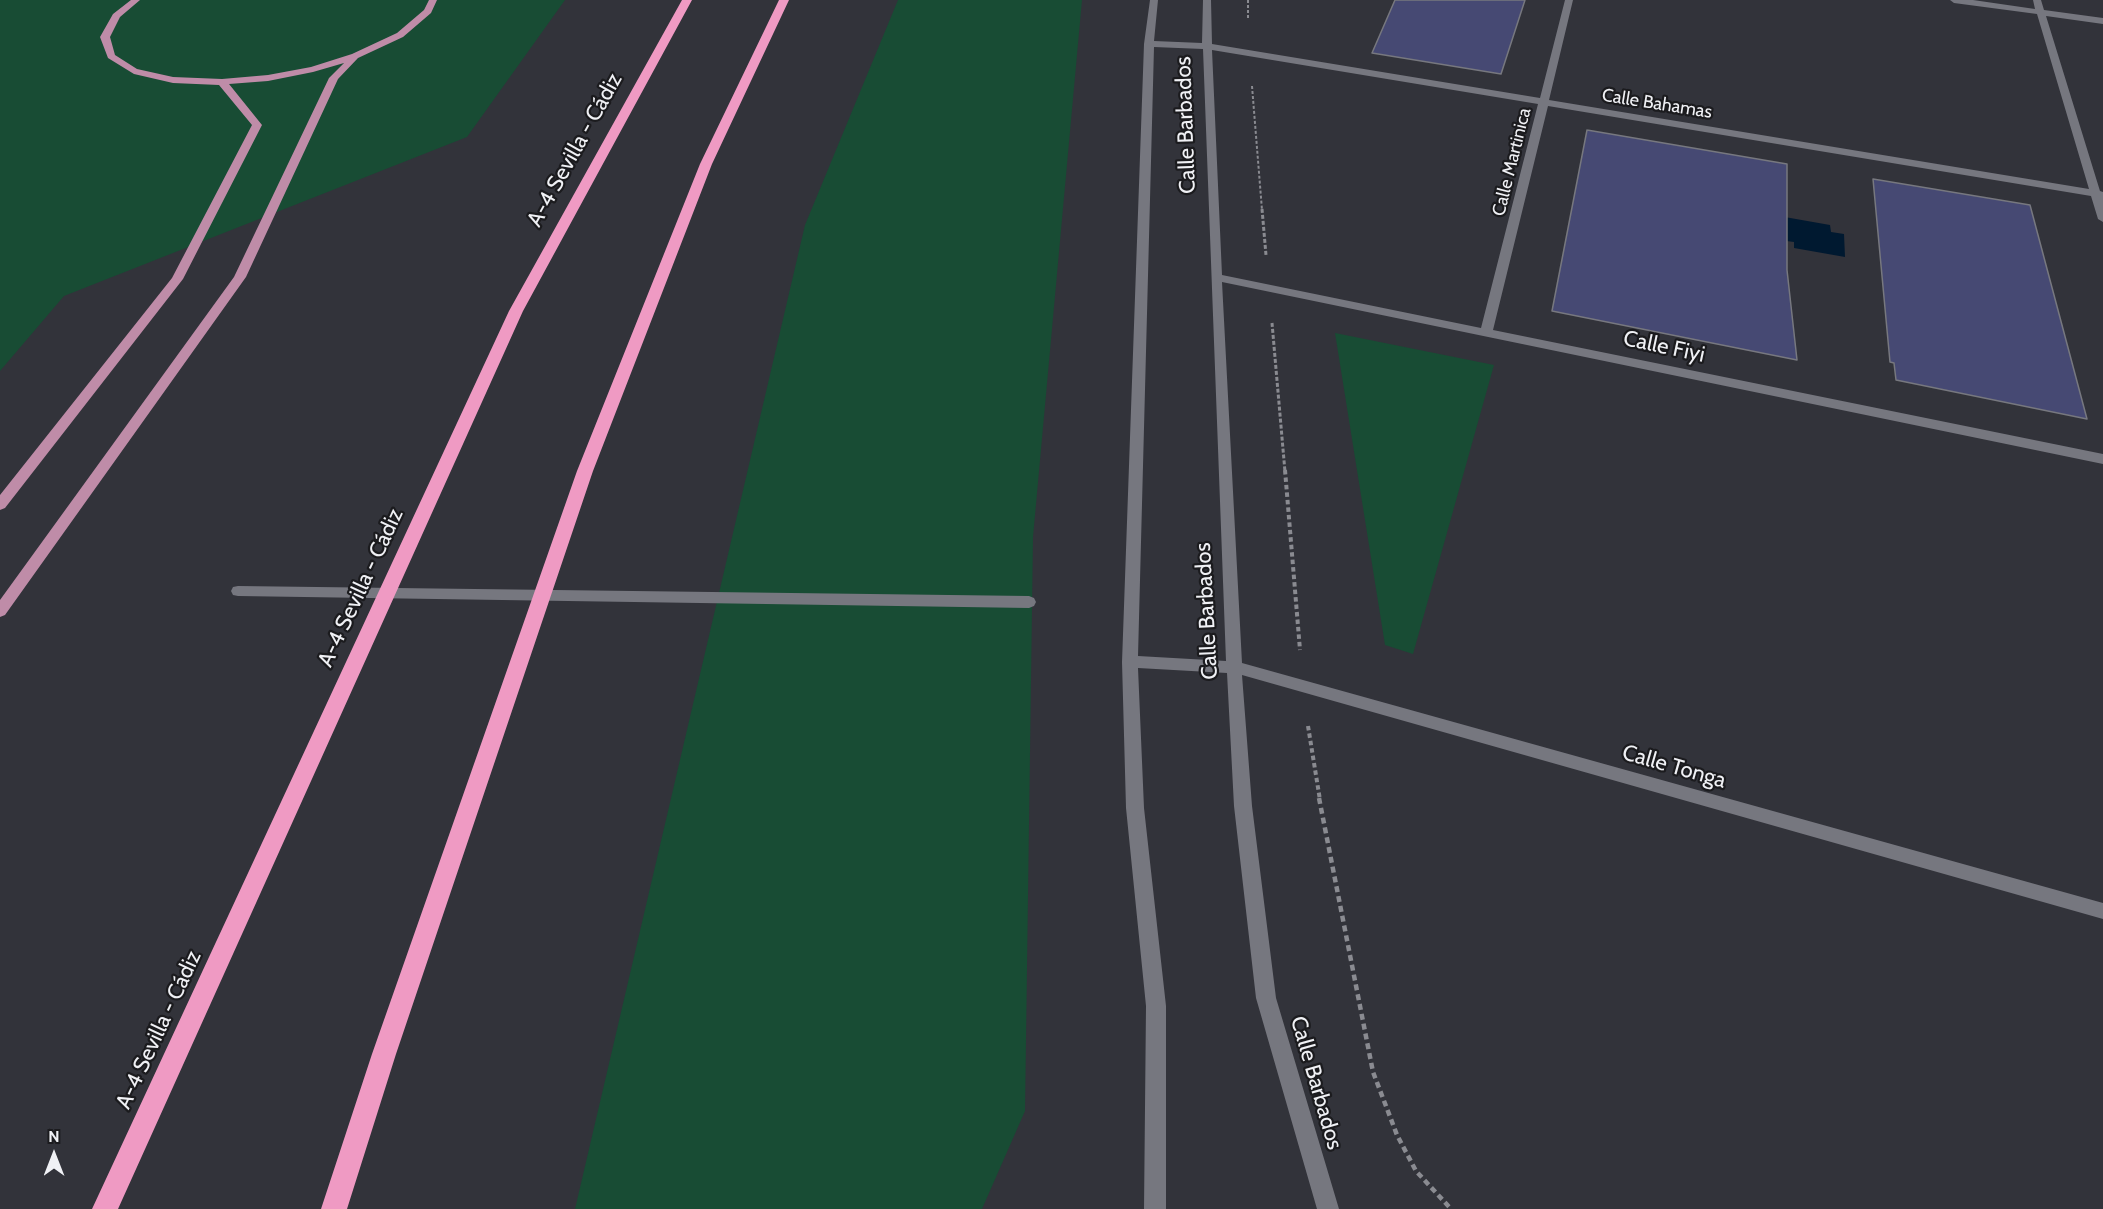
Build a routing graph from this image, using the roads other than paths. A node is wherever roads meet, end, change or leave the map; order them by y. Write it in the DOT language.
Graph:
graph roads {
  1 [pos="136,0"];
  2 [pos="432,0"];
  3 [pos="687,0"];
  4 [pos="784,0"];
  5 [pos="1154,0"];
  6 [pos="1208,0"];
  7 [pos="1569,0"];
  8 [pos="1954,0"];
  9 [pos="2037,0"];
  10 [pos="2041,12"];
  11 [pos="2103,21"];
  12 [pos="1149,44"];
  13 [pos="1207,46"];
  14 [pos="355,56"];
  15 [pos="222,82"];
  16 [pos="1544,102"];
  17 [pos="2099,194"];
  18 [pos="2103,219"];
  19 [pos="1216,277"];
  20 [pos="1486,332"];
  21 [pos="2103,459"];
  22 [pos="0,506"];
  23 [pos="238,591"];
  24 [pos="1029,602"];
  25 [pos="0,611"];
  26 [pos="1130,662"];
  27 [pos="1234,667"];
  28 [pos="2103,910"];
  29 [pos="105,1209"];
  30 [pos="334,1209"];
  31 [pos="1155,1209"];
  32 [pos="1328,1209"];
  1 -- 15 [label="main road"];
  2 -- 14 [label="main road"];
  3 -- 29 [label="highway, A-4 Sevilla - Cádiz"];
  4 -- 30 [label="highway"];
  5 -- 12 [label="street, Calle Barbados"];
  6 -- 13 [label="street, Calle Barbados"];
  7 -- 16 [label="street, Calle Martinica"];
  8 -- 10 [label="street"];
  9 -- 10 [label="street"];
  10 -- 11 [label="street"];
  10 -- 17 [label="street"];
  12 -- 13 [label="street, Calle Bahamas"];
  12 -- 26 [label="street, Calle Barbados"];
  13 -- 16 [label="street, Calle Bahamas"];
  13 -- 19 [label="street, Calle Barbados"];
  14 -- 15 [label="main road"];
  14 -- 25 [label="main road"];
  15 -- 22 [label="main road"];
  16 -- 17 [label="street, Calle Bahamas"];
  16 -- 20 [label="street, Calle Martinica"];
  17 -- 18 [label="street"];
  19 -- 20 [label="street, Calle Fiyi"];
  19 -- 27 [label="street, Calle Barbados"];
  20 -- 21 [label="street, Calle Fiyi"];
  23 -- 24 [label="street"];
  26 -- 27 [label="street, Calle Tonga"];
  26 -- 31 [label="street, Calle Barbados"];
  27 -- 28 [label="street, Calle Tonga"];
  27 -- 32 [label="street, Calle Barbados"];
}
